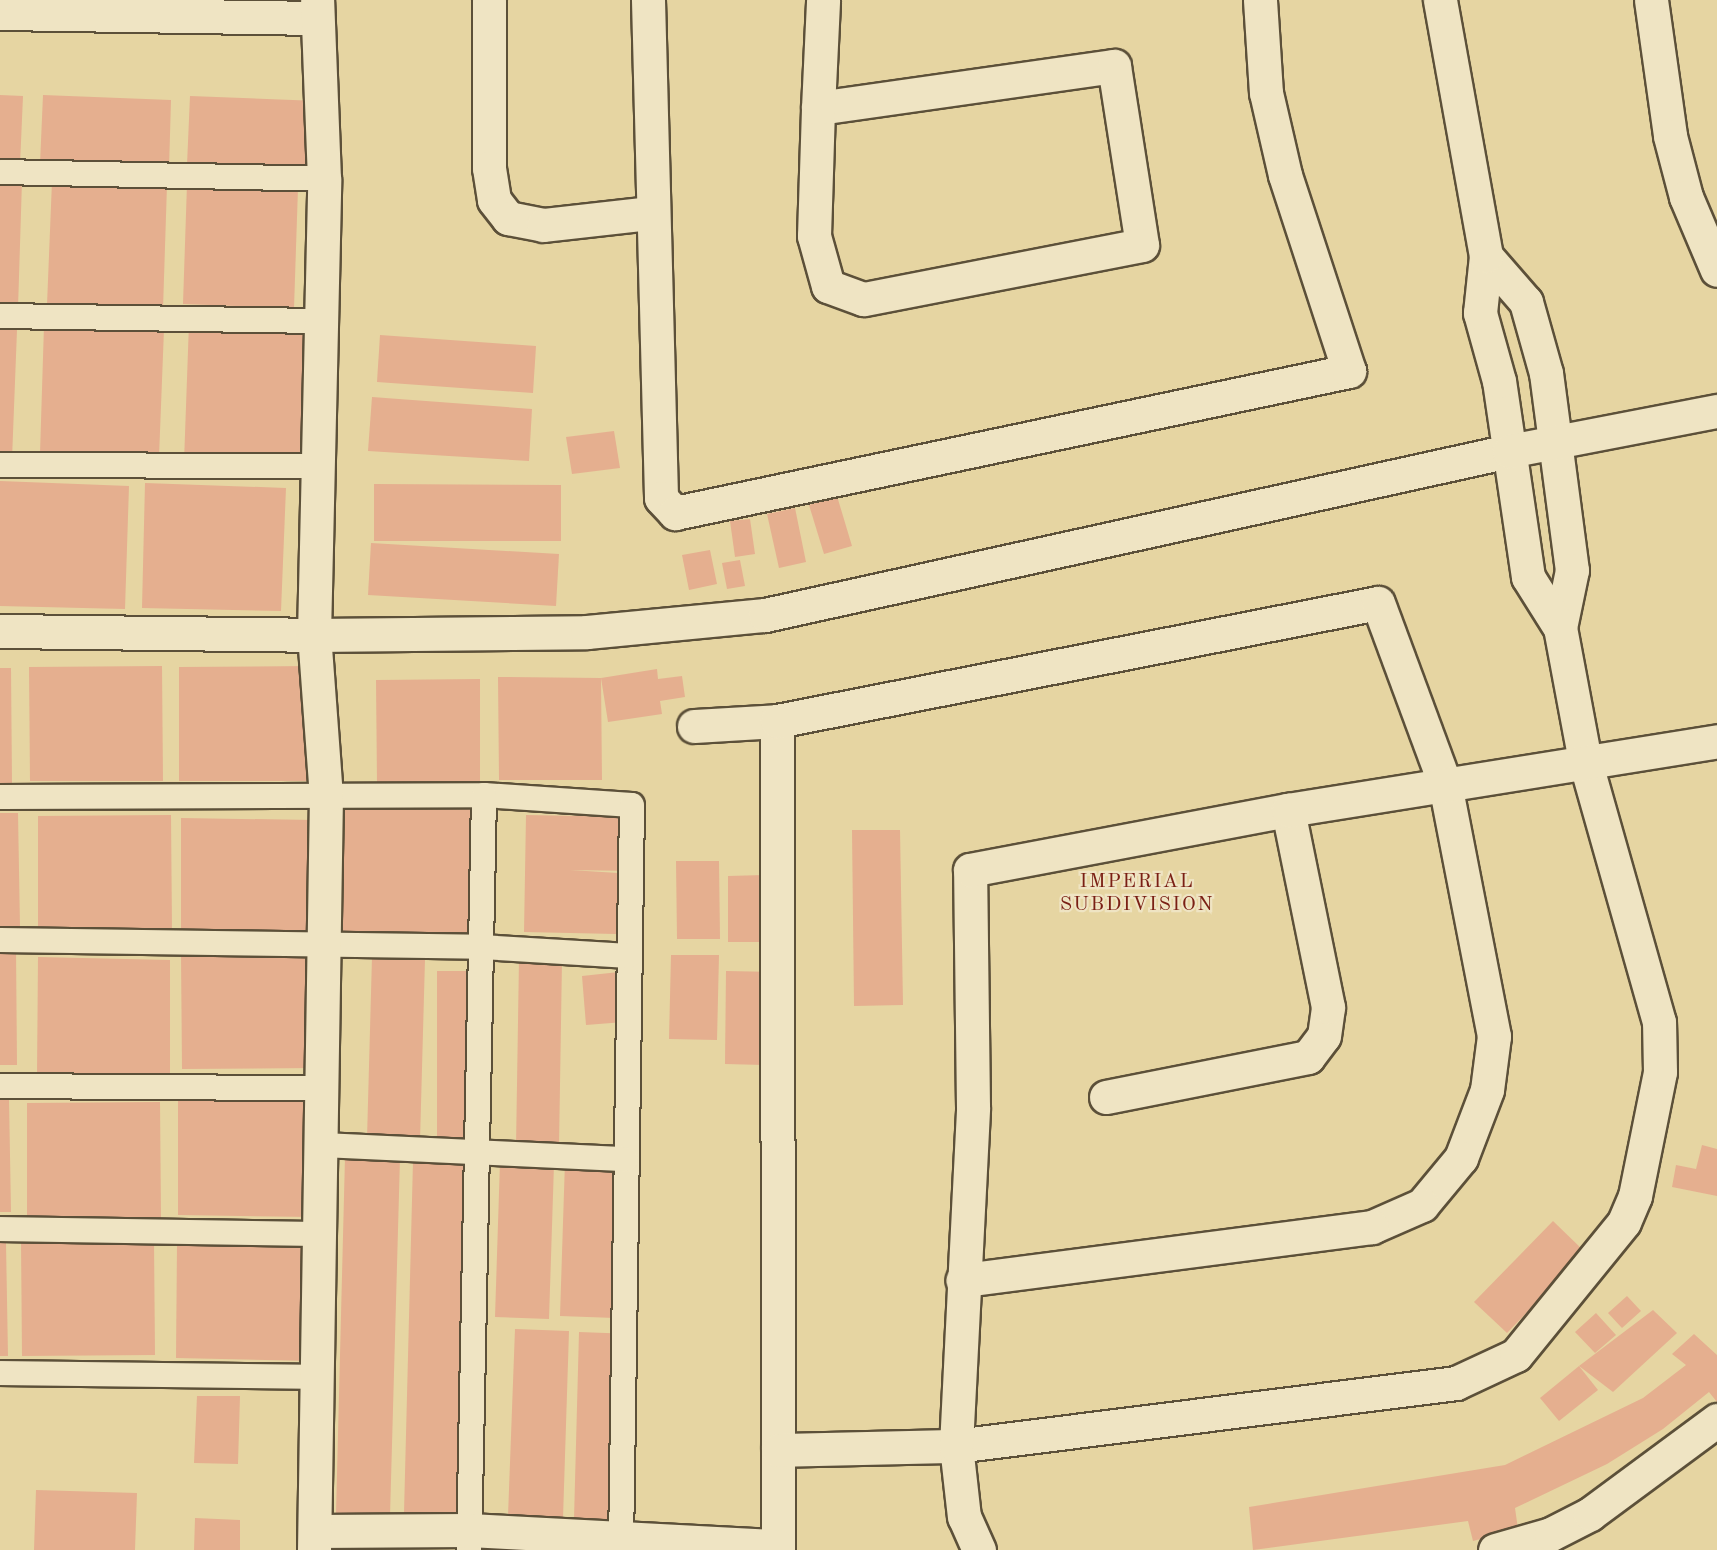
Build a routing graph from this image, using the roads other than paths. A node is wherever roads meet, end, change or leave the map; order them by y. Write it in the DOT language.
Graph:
graph roads {
  1 [pos="489,0"];
  2 [pos="648,0"];
  3 [pos="823,0"];
  4 [pos="1260,0"];
  5 [pos="1440,0"];
  6 [pos="1651,0"];
  7 [pos="317,9"];
  8 [pos="0,13"];
  9 [pos="818,108"];
  10 [pos="0,172"];
  11 [pos="324,179"];
  12 [pos="650,213"];
  13 [pos="1486,256"];
  14 [pos="1717,270"];
  15 [pos="0,316"];
  16 [pos="321,321"];
  17 [pos="1717,411"];
  18 [pos="1556,442"];
  19 [pos="1509,451"];
  20 [pos="0,465"];
  21 [pos="314,466"];
  22 [pos="1560,628"];
  23 [pos="0,631"];
  24 [pos="314,635"];
  25 [pos="777,721"];
  26 [pos="694,726"];
  27 [pos="1717,741"];
  28 [pos="1585,761"];
  29 [pos="1445,784"];
  30 [pos="484,795"];
  31 [pos="326,797"];
  32 [pos="0,798"];
  33 [pos="1288,810"];
  34 [pos="0,940"];
  35 [pos="325,943"];
  36 [pos="481,947"];
  37 [pos="629,956"];
  38 [pos="0,1086"];
  39 [pos="321,1088"];
  40 [pos="1106,1096"];
  41 [pos="324,1145"];
  42 [pos="478,1150"];
  43 [pos="626,1159"];
  44 [pos="0,1229"];
  45 [pos="320,1234"];
  46 [pos="962,1280"];
  47 [pos="0,1373"];
  48 [pos="316,1377"];
  49 [pos="1717,1420"];
  50 [pos="956,1446"];
  51 [pos="778,1450"];
  52 [pos="469,1540"];
  53 [pos="315,1541"];
  54 [pos="622,1545"];
  55 [pos="778,1548"];
  56 [pos="979,1550"];
  57 [pos="1495,1550"];
  1 -- 12 [label="street"];
  2 -- 12 [label="street"];
  3 -- 9 [label="street"];
  4 -- 12 [label="street"];
  5 -- 13 [label="street"];
  6 -- 14 [label="street"];
  7 -- 8 [label="street"];
  7 -- 11 [label="street"];
  9 -- 9 [label="street"];
  10 -- 11 [label="lane"];
  11 -- 16 [label="street"];
  13 -- 18 [label="street"];
  13 -- 19 [label="street"];
  15 -- 16 [label="lane"];
  16 -- 21 [label="street"];
  17 -- 18 [label="street"];
  18 -- 19 [label="street"];
  18 -- 22 [label="street"];
  19 -- 22 [label="street"];
  19 -- 24 [label="street"];
  20 -- 21 [label="lane"];
  21 -- 24 [label="street"];
  22 -- 28 [label="street"];
  23 -- 24 [label="street"];
  24 -- 31 [label="street"];
  25 -- 26 [label="street"];
  25 -- 29 [label="street"];
  25 -- 51 [label="street"];
  27 -- 28 [label="street"];
  28 -- 29 [label="street"];
  28 -- 50 [label="street"];
  29 -- 33 [label="street"];
  29 -- 46 [label="street"];
  30 -- 31 [label="lane"];
  30 -- 36 [label="lane"];
  30 -- 37 [label="lane"];
  31 -- 32 [label="lane"];
  31 -- 35 [label="street"];
  33 -- 40 [label="street"];
  33 -- 46 [label="street"];
  34 -- 35 [label="lane"];
  35 -- 36 [label="lane"];
  35 -- 39 [label="street"];
  36 -- 37 [label="lane"];
  36 -- 42 [label="lane"];
  37 -- 43 [label="lane"];
  38 -- 39 [label="lane"];
  39 -- 41 [label="street"];
  41 -- 42 [label="lane"];
  41 -- 45 [label="street"];
  42 -- 43 [label="lane"];
  42 -- 52 [label="lane"];
  43 -- 54 [label="lane"];
  44 -- 45 [label="lane"];
  45 -- 48 [label="street"];
  46 -- 50 [label="street"];
  47 -- 48 [label="lane"];
  48 -- 53 [label="street"];
  49 -- 57 [label="street"];
  50 -- 51 [label="street"];
  50 -- 56 [label="street"];
  51 -- 55 [label="street"];
  52 -- 53 [label="street"];
  52 -- 54 [label="street"];
  54 -- 55 [label="street"];
}
